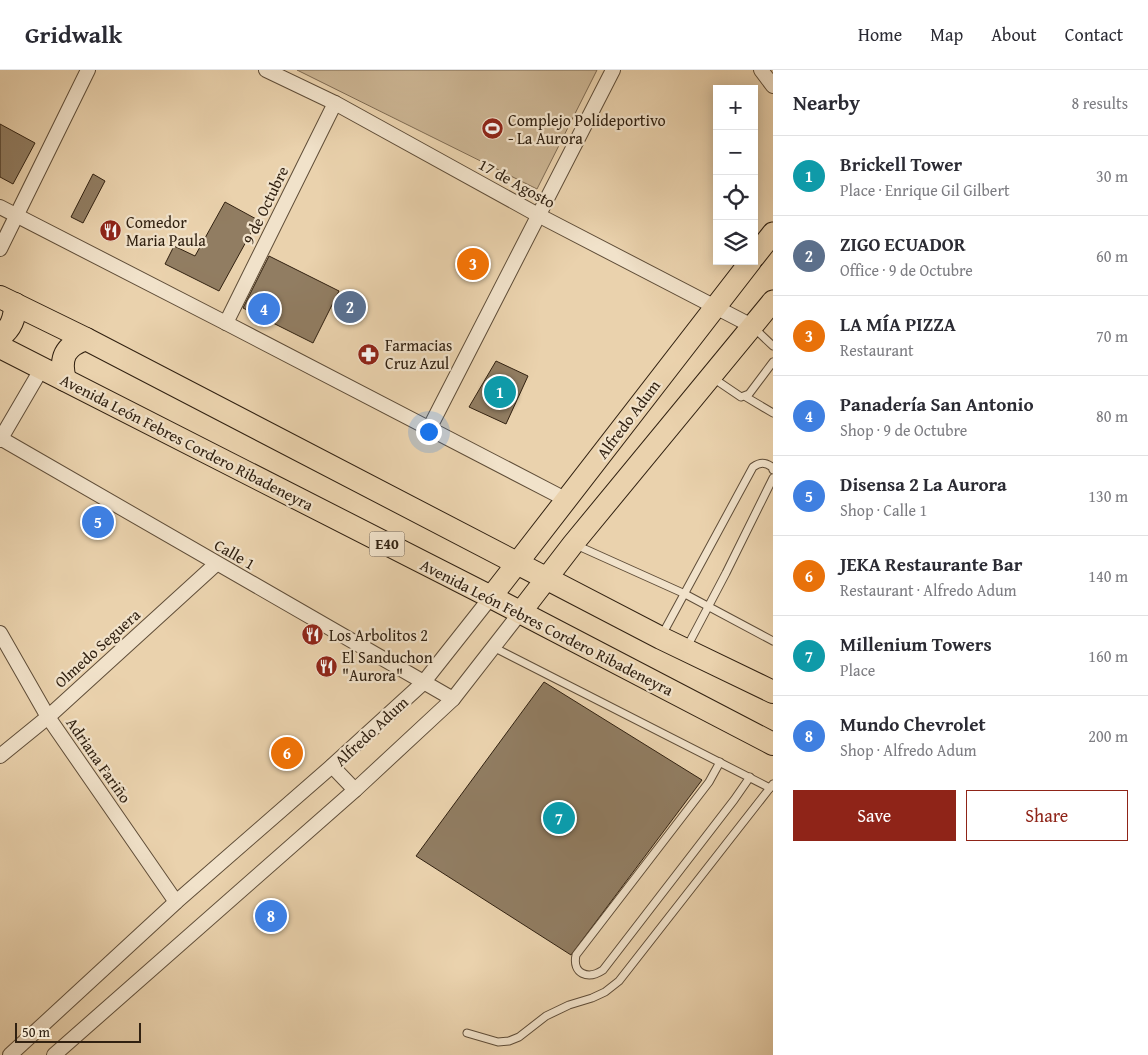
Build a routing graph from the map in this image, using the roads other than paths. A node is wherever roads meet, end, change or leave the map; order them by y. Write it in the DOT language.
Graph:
graph roads {
  1 [pos="88,70"];
  2 [pos="266,70"];
  3 [pos="613,70"];
  4 [pos="760,70"];
  5 [pos="773,86"];
  6 [pos="335,103"];
  7 [pos="0,207"];
  8 [pos="538,214"];
  9 [pos="16,216"];
  10 [pos="773,233"];
  11 [pos="0,249"];
  12 [pos="758,252"];
  13 [pos="748,265"];
  14 [pos="8,300"];
  15 [pos="772,306"];
  16 [pos="715,307"];
  17 [pos="226,323"];
  18 [pos="752,326"];
  19 [pos="0,337"];
  20 [pos="86,338"];
  21 [pos="773,346"];
  22 [pos="0,347"];
  23 [pos="773,362"];
  24 [pos="42,368"];
  25 [pos="711,376"];
  26 [pos="64,380"];
  27 [pos="746,397"];
  28 [pos="773,413"];
  29 [pos="430,429"];
  30 [pos="1,439"];
  31 [pos="773,470"];
  32 [pos="773,478"];
  33 [pos="567,500"];
  34 [pos="573,544"];
  35 [pos="518,563"];
  36 [pos="216,564"];
  37 [pos="547,578"];
  38 [pos="685,594"];
  39 [pos="491,597"];
  40 [pos="709,607"];
  41 [pos="520,613"];
  42 [pos="0,633"];
  43 [pos="661,638"];
  44 [pos="773,641"];
  45 [pos="493,648"];
  46 [pos="686,649"];
  47 [pos="423,682"];
  48 [pos="773,692"];
  49 [pos="453,699"];
  50 [pos="48,717"];
  51 [pos="773,744"];
  52 [pos="0,756"];
  53 [pos="720,762"];
  54 [pos="332,766"];
  55 [pos="750,777"];
  56 [pos="772,786"];
  57 [pos="355,790"];
  58 [pos="176,902"];
  59 [pos="467,1033"];
  60 [pos="10,1055"];
  61 [pos="54,1055"];
  1 -- 9 [label="street"];
  2 -- 6 [label="street, 17 de Agosto"];
  3 -- 8 [label="street"];
  4 -- 5 [label="street"];
  6 -- 8 [label="street, 17 de Agosto"];
  6 -- 17 [label="street, 9 de Octubre"];
  7 -- 9 [label="street"];
  8 -- 16 [label="street, 17 de Agosto"];
  8 -- 29 [label="street"];
  9 -- 11 [label="street"];
  9 -- 17 [label="street"];
  10 -- 12 [label="main road"];
  13 -- 16 [label="main road, Alfredo Adum"];
  14 -- 19 [label="highway"];
  14 -- 20 [label="highway, E40"];
  15 -- 18 [label="main road, Alfredo Adum"];
  16 -- 18 [label="street, 17 de Agosto"];
  16 -- 33 [label="main road, Alfredo Adum"];
  17 -- 29 [label="street"];
  18 -- 21 [label="lane"];
  18 -- 25 [label="main road, Alfredo Adum"];
  20 -- 26 [label="highway"];
  20 -- 35 [label="highway, E40"];
  22 -- 24 [label="highway, Avenida León Febres Cordero Ribadeneyra / E40"];
  23 -- 27 [label="lane"];
  24 -- 26 [label="highway, Avenida León Febres Cordero Ribadeneyra / E40"];
  24 -- 30 [label="street"];
  25 -- 27 [label="lane"];
  25 -- 34 [label="main road, Alfredo Adum"];
  26 -- 39 [label="highway, Avenida León Febres Cordero Ribadeneyra / E40"];
  27 -- 28 [label="lane"];
  29 -- 33 [label="street"];
  30 -- 36 [label="street, Calle 1"];
  31 -- 38 [label="lane"];
  32 -- 40 [label="lane"];
  33 -- 35 [label="main road, Alfredo Adum"];
  34 -- 37 [label="main road, Alfredo Adum"];
  34 -- 38 [label="lane"];
  35 -- 37 [label="highway, E40"];
  35 -- 39 [label="main road, Alfredo Adum"];
  36 -- 47 [label="street, Calle 1"];
  36 -- 50 [label="street, Olmedo Seguera"];
  37 -- 41 [label="main road, Alfredo Adum"];
  37 -- 43 [label="highway, E40"];
  38 -- 40 [label="lane"];
  38 -- 43 [label="lane"];
  39 -- 41 [label="highway, Avenida León Febres Cordero Ribadeneyra / E40"];
  39 -- 47 [label="street, Alfredo Adum"];
  40 -- 44 [label="lane"];
  40 -- 46 [label="lane"];
  41 -- 45 [label="street, Alfredo Adum"];
  41 -- 51 [label="highway, Avenida León Febres Cordero Ribadeneyra / E40"];
  42 -- 50 [label="street, Adriana Fariño"];
  43 -- 46 [label="highway, E40"];
  45 -- 49 [label="street, Alfredo Adum"];
  45 -- 53 [label="lane"];
  46 -- 48 [label="highway, E40"];
  47 -- 49 [label="street, Calle 1"];
  47 -- 54 [label="street, Alfredo Adum"];
  49 -- 57 [label="street, Alfredo Adum"];
  50 -- 52 [label="street, Olmedo Seguera"];
  50 -- 58 [label="street, Adriana Fariño"];
  53 -- 55 [label="lane"];
  53 -- 55 [label="lane"];
  54 -- 57 [label="street"];
  54 -- 58 [label="street, Alfredo Adum"];
  55 -- 56 [label="lane"];
  56 -- 59 [label="lane"];
  57 -- 61 [label="street, Alfredo Adum"];
  58 -- 60 [label="street, Alfredo Adum"];
}
